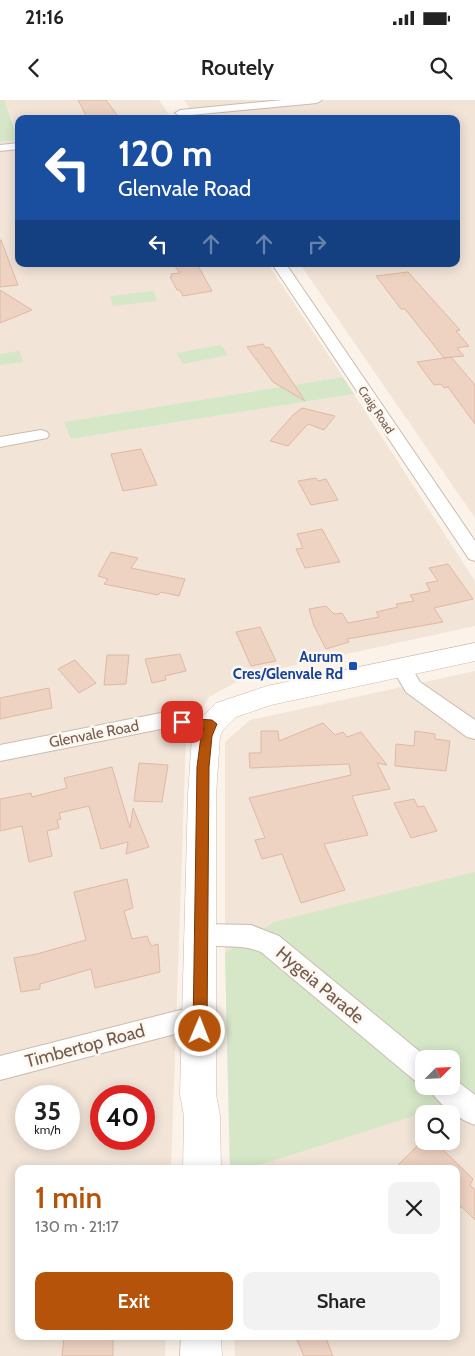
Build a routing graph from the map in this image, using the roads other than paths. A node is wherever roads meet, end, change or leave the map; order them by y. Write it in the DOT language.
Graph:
graph roads {
  1 [pos="317,100"];
  2 [pos="180,114"];
  3 [pos="15,146"];
  4 [pos="0,148"];
  5 [pos="281,267"];
  6 [pos="41,436"];
  7 [pos="0,442"];
  8 [pos="475,555"];
  9 [pos="475,652"];
  10 [pos="401,667"];
  11 [pos="212,724"];
  12 [pos="475,731"];
  13 [pos="0,753"];
  14 [pos="202,935"];
  15 [pos="200,1016"];
  16 [pos="415,1064"];
  17 [pos="0,1068"];
  18 [pos="453,1095"];
  19 [pos="475,1112"];
  20 [pos="202,1165"];
  21 [pos="201,1340"];
  22 [pos="201,1356"];
  1 -- 2 [label="street"];
  3 -- 4 [label="street"];
  5 -- 8 [label="street, Craig Road"];
  6 -- 7 [label="street"];
  9 -- 10 [label="street"];
  10 -- 11 [label="street"];
  10 -- 12 [label="street"];
  11 -- 13 [label="street, Glenvale Road"];
  11 -- 14 [label="street"];
  14 -- 15 [label="street"];
  14 -- 16 [label="street, Hygeia Parade"];
  15 -- 17 [label="street, Timbertop Road"];
  15 -- 20 [label="street"];
  18 -- 19 [label="street"];
  21 -- 22 [label="street"];
}
